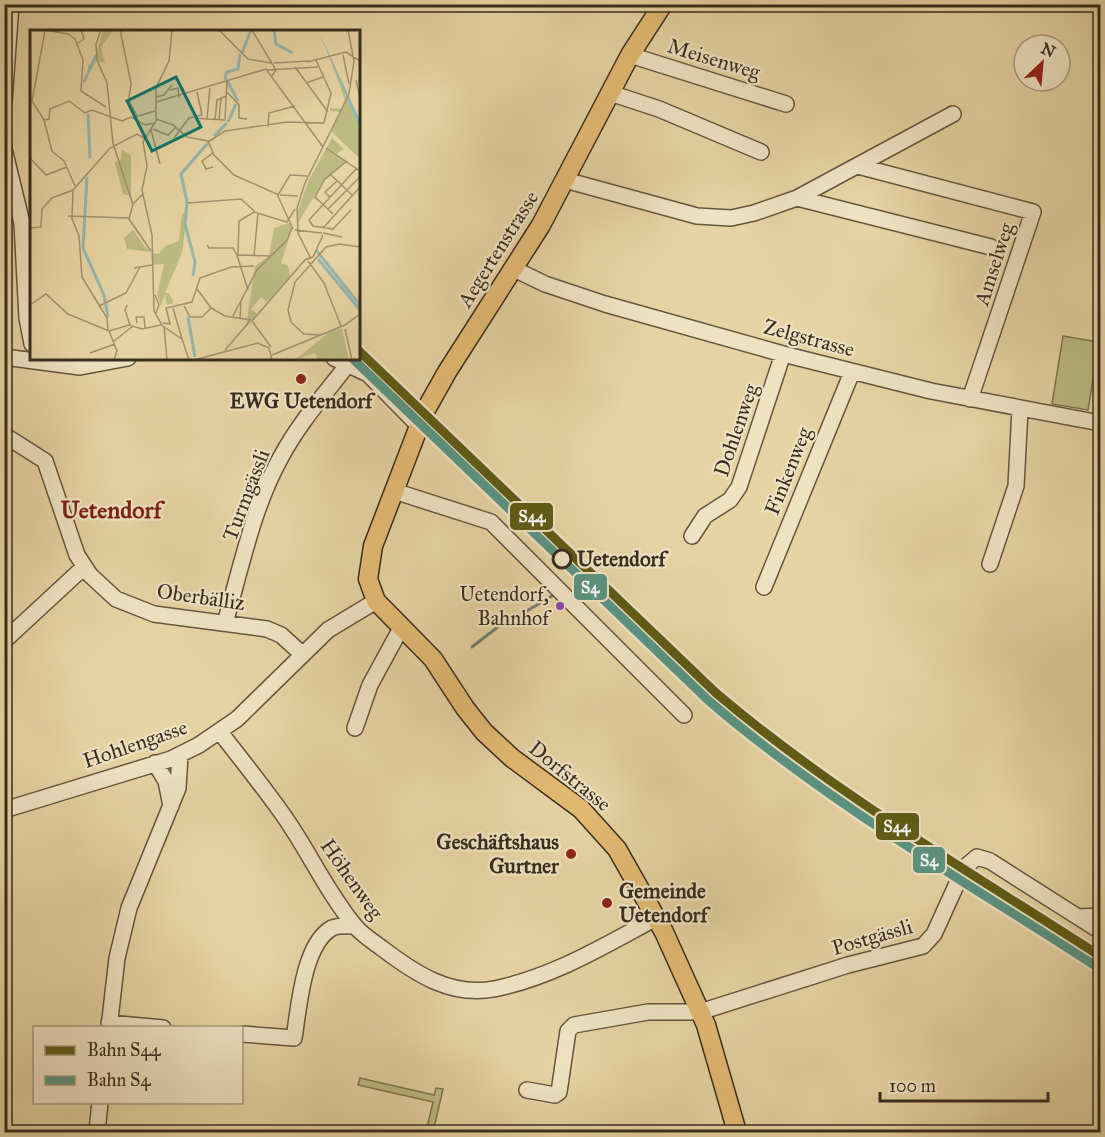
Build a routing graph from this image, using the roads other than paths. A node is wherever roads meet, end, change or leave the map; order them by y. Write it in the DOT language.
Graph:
graph roads {
  1 [pos="10,4"];
  2 [pos="663,4"];
  3 [pos="630,55"];
  4 [pos="610,93"];
  5 [pos="4,102"];
  6 [pos="786,104"];
  7 [pos="954,114"];
  8 [pos="4,149"];
  9 [pos="760,152"];
  10 [pos="858,166"];
  11 [pos="565,180"];
  12 [pos="797,198"];
  13 [pos="991,247"];
  14 [pos="514,269"];
  15 [pos="30,334"];
  16 [pos="783,354"];
  17 [pos="4,357"];
  18 [pos="30,359"];
  19 [pos="41,360"];
  20 [pos="118,360"];
  21 [pos="341,361"];
  22 [pos="852,372"];
  23 [pos="970,399"];
  24 [pos="1020,409"];
  25 [pos="1101,423"];
  26 [pos="418,425"];
  27 [pos="4,435"];
  28 [pos="394,491"];
  29 [pos="692,537"];
  30 [pos="990,564"];
  31 [pos="84,567"];
  32 [pos="764,587"];
  33 [pos="375,601"];
  34 [pos="225,623"];
  35 [pos="401,628"];
  36 [pos="4,641"];
  37 [pos="302,654"];
  38 [pos="684,715"];
  39 [pos="355,728"];
  40 [pos="219,732"];
  41 [pos="180,755"];
  42 [pos="155,763"];
  43 [pos="171,806"];
  44 [pos="4,810"];
  45 [pos="1101,916"];
  46 [pos="1078,917"];
  47 [pos="656,918"];
  48 [pos="355,926"];
  49 [pos="1101,931"];
  50 [pos="700,1012"];
  51 [pos="109,1025"];
  52 [pos="127,1026"];
  53 [pos="243,1034"];
  54 [pos="527,1090"];
  55 [pos="100,1104"];
  56 [pos="97,1132"];
  57 [pos="737,1132"];
  1 -- 5 [label="street"];
  2 -- 3 [label="main road, Aegertenstrasse"];
  3 -- 4 [label="main road, Aegertenstrasse"];
  3 -- 6 [label="street, Meisenweg"];
  4 -- 9 [label="street"];
  4 -- 11 [label="main road, Aegertenstrasse"];
  7 -- 10 [label="street"];
  8 -- 15 [label="street"];
  10 -- 12 [label="street"];
  10 -- 23 [label="street, Amselweg"];
  11 -- 12 [label="street"];
  11 -- 14 [label="main road, Aegertenstrasse"];
  12 -- 13 [label="street, Amselweg"];
  14 -- 16 [label="street, Zelgstrasse"];
  14 -- 26 [label="main road, Aegertenstrasse"];
  16 -- 22 [label="street, Zelgstrasse"];
  16 -- 29 [label="street, Dohlenweg"];
  17 -- 18 [label="street"];
  19 -- 20 [label="street"];
  21 -- 26 [label="street"];
  21 -- 34 [label="street, Turmgässli"];
  22 -- 23 [label="street, Zelgstrasse"];
  22 -- 32 [label="street, Finkenweg"];
  23 -- 24 [label="street, Zelgstrasse"];
  24 -- 25 [label="street, Zelgstrasse"];
  24 -- 30 [label="street"];
  26 -- 28 [label="main road"];
  27 -- 31 [label="street, Oberbälliz"];
  28 -- 33 [label="main road"];
  28 -- 38 [label="street"];
  31 -- 34 [label="street, Oberbälliz"];
  31 -- 36 [label="street"];
  33 -- 35 [label="main road, Dorfstrasse"];
  33 -- 37 [label="street, Hohlengasse"];
  34 -- 37 [label="street, Oberbälliz"];
  35 -- 39 [label="street"];
  35 -- 47 [label="main road, Dorfstrasse"];
  37 -- 40 [label="street, Hohlengasse"];
  40 -- 41 [label="street, Hohlengasse"];
  40 -- 48 [label="street, Höhenweg"];
  41 -- 42 [label="street, Hohlengasse"];
  41 -- 43 [label="street"];
  42 -- 43 [label="street"];
  42 -- 44 [label="street, Hohlengasse"];
  43 -- 51 [label="street"];
  45 -- 46 [label="street"];
  46 -- 49 [label="street"];
  46 -- 50 [label="street, Postgässli"];
  47 -- 48 [label="street, Höhenweg"];
  47 -- 50 [label="main road, Dorfstrasse"];
  48 -- 53 [label="street"];
  50 -- 54 [label="street"];
  50 -- 57 [label="main road, Dorfstrasse"];
  51 -- 52 [label="street"];
  55 -- 56 [label="street"];
}
